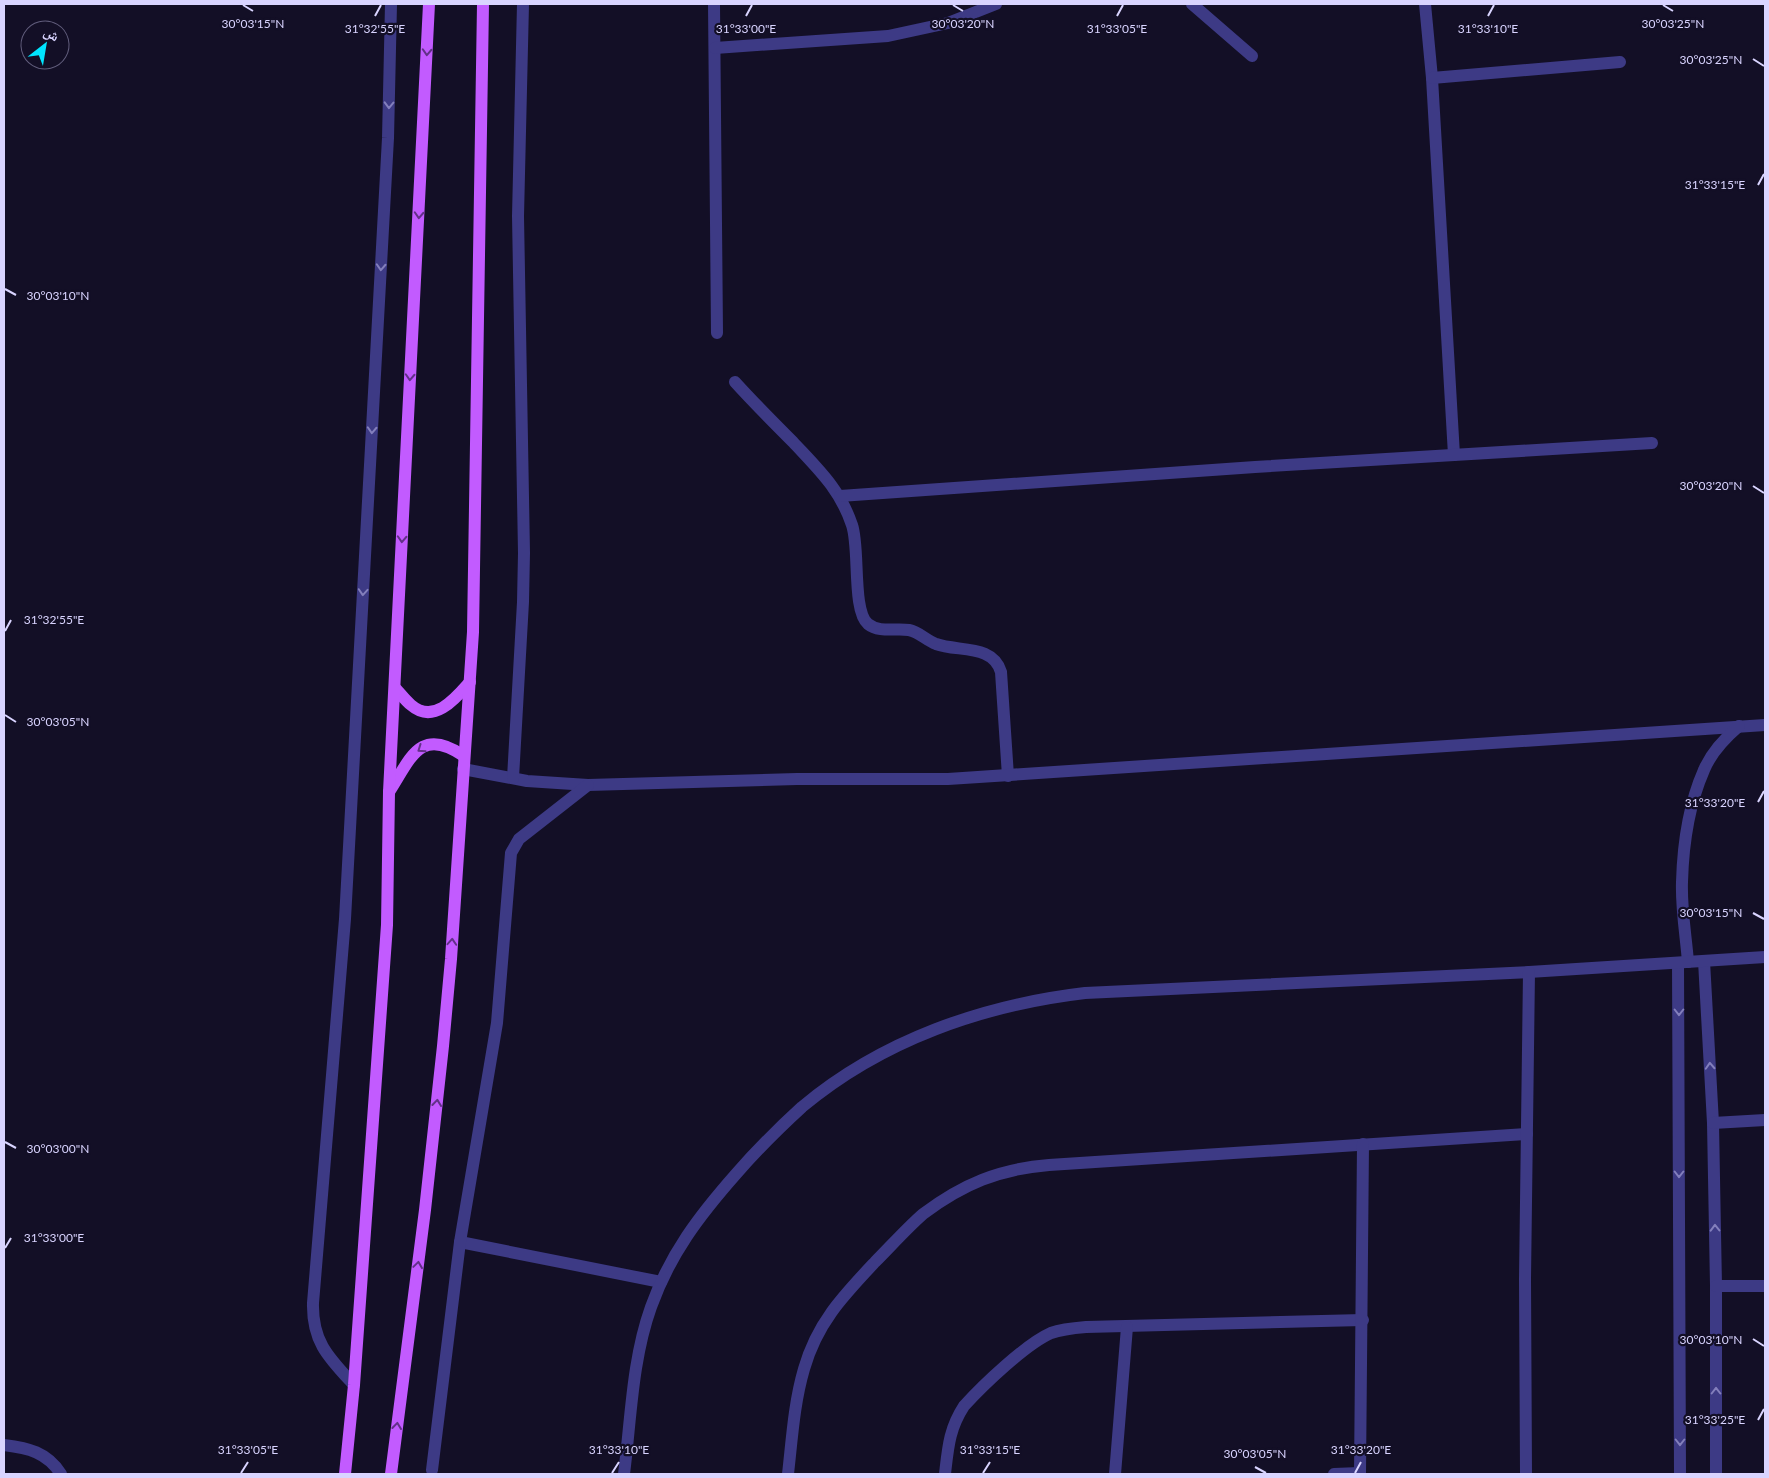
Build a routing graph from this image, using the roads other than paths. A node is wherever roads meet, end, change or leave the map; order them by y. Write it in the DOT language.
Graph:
graph roads {
  1 [pos="391,4"];
  2 [pos="429,4"];
  3 [pos="482,4"];
  4 [pos="523,4"];
  5 [pos="714,4"];
  6 [pos="996,4"];
  7 [pos="1192,4"];
  8 [pos="1425,4"];
  9 [pos="714,48"];
  10 [pos="1252,56"];
  11 [pos="1620,62"];
  12 [pos="1432,78"];
  13 [pos="717,333"];
  14 [pos="735,382"];
  15 [pos="1652,443"];
  16 [pos="1454,455"];
  17 [pos="840,496"];
  18 [pos="470,682"];
  19 [pos="394,688"];
  20 [pos="1765,725"];
  21 [pos="1739,726"];
  22 [pos="464,756"];
  23 [pos="464,769"];
  24 [pos="1008,776"];
  25 [pos="513,778"];
  26 [pos="588,785"];
  27 [pos="389,792"];
  28 [pos="1765,957"];
  29 [pos="1704,962"];
  30 [pos="1683,963"];
  31 [pos="1529,972"];
  32 [pos="1765,1120"];
  33 [pos="1713,1123"];
  34 [pos="1526,1134"];
  35 [pos="1364,1144"];
  36 [pos="460,1242"];
  37 [pos="661,1282"];
  38 [pos="1716,1286"];
  39 [pos="1765,1286"];
  40 [pos="1363,1320"];
  41 [pos="1127,1327"];
  42 [pos="354,1385"];
  43 [pos="4,1445"];
  44 [pos="432,1470"];
  45 [pos="1360,1473"];
  46 [pos="60,1474"];
  47 [pos="345,1474"];
  48 [pos="392,1474"];
  49 [pos="624,1474"];
  50 [pos="788,1474"];
  51 [pos="945,1474"];
  52 [pos="1115,1474"];
  53 [pos="1334,1474"];
  54 [pos="1526,1474"];
  55 [pos="1680,1474"];
  56 [pos="1716,1474"];
  1 -- 42 [label="street, one-way"];
  2 -- 19 [label="main road, one-way"];
  3 -- 18 [label="main road"];
  4 -- 25 [label="street"];
  5 -- 9 [label="street"];
  6 -- 9 [label="street"];
  7 -- 10 [label="street"];
  8 -- 12 [label="street"];
  9 -- 13 [label="street"];
  11 -- 12 [label="street"];
  12 -- 16 [label="street"];
  14 -- 17 [label="street"];
  15 -- 16 [label="street"];
  16 -- 17 [label="street"];
  17 -- 24 [label="street"];
  18 -- 19 [label="main road"];
  18 -- 22 [label="main road"];
  19 -- 27 [label="main road"];
  20 -- 21 [label="street"];
  21 -- 24 [label="street"];
  21 -- 30 [label="street"];
  22 -- 23 [label="main road"];
  22 -- 27 [label="main road, one-way"];
  23 -- 25 [label="street"];
  48 -- 23 [label="main road, one-way"];
  24 -- 26 [label="street"];
  25 -- 26 [label="street"];
  26 -- 36 [label="street"];
  27 -- 42 [label="main road"];
  28 -- 29 [label="street"];
  29 -- 30 [label="street"];
  33 -- 29 [label="street, one-way"];
  30 -- 31 [label="street"];
  30 -- 55 [label="street, one-way"];
  31 -- 34 [label="street"];
  31 -- 37 [label="street"];
  32 -- 33 [label="street"];
  38 -- 33 [label="street, one-way"];
  34 -- 35 [label="street"];
  34 -- 54 [label="street"];
  35 -- 40 [label="street"];
  35 -- 50 [label="street"];
  36 -- 37 [label="street"];
  36 -- 44 [label="street"];
  37 -- 49 [label="street"];
  38 -- 39 [label="street"];
  56 -- 38 [label="street, one-way"];
  40 -- 41 [label="street"];
  40 -- 45 [label="street"];
  41 -- 51 [label="street"];
  41 -- 52 [label="street"];
  42 -- 47 [label="main road"];
  43 -- 46 [label="street"];
  45 -- 53 [label="street"];
}
